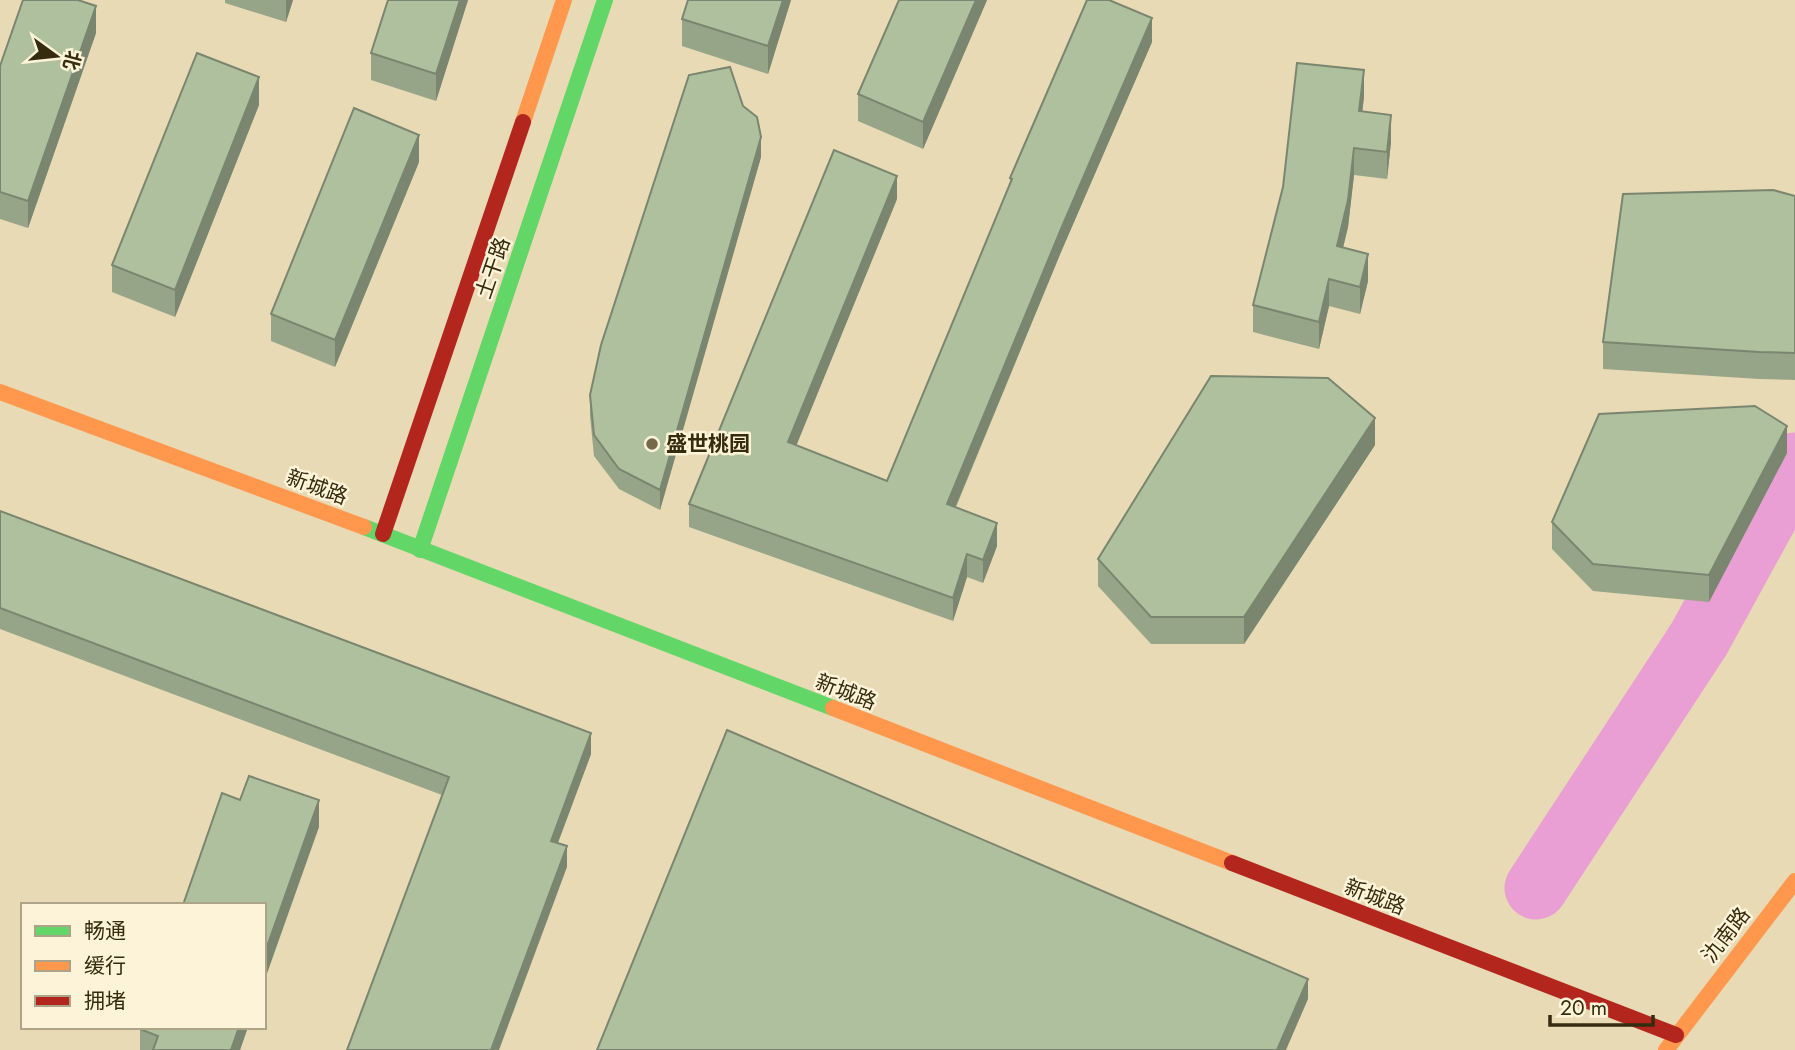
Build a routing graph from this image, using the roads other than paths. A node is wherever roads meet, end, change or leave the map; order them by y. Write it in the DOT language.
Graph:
graph roads {
  1 [pos="564,0"];
  2 [pos="605,0"];
  3 [pos="0,392"];
  4 [pos="383,534"];
  5 [pos="420,550"];
  6 [pos="1795,881"];
  7 [pos="1676,1035"];
  8 [pos="1666,1050"];
  1 -- 4 [label="street, 土干路"];
  2 -- 5 [label="street, 土干路"];
  3 -- 4 [label="street, 新城路"];
  4 -- 5 [label="street, 新城路"];
  5 -- 7 [label="street, 新城路"];
  6 -- 7 [label="street, 氿南路"];
  7 -- 8 [label="street, 氿南路"];
}
